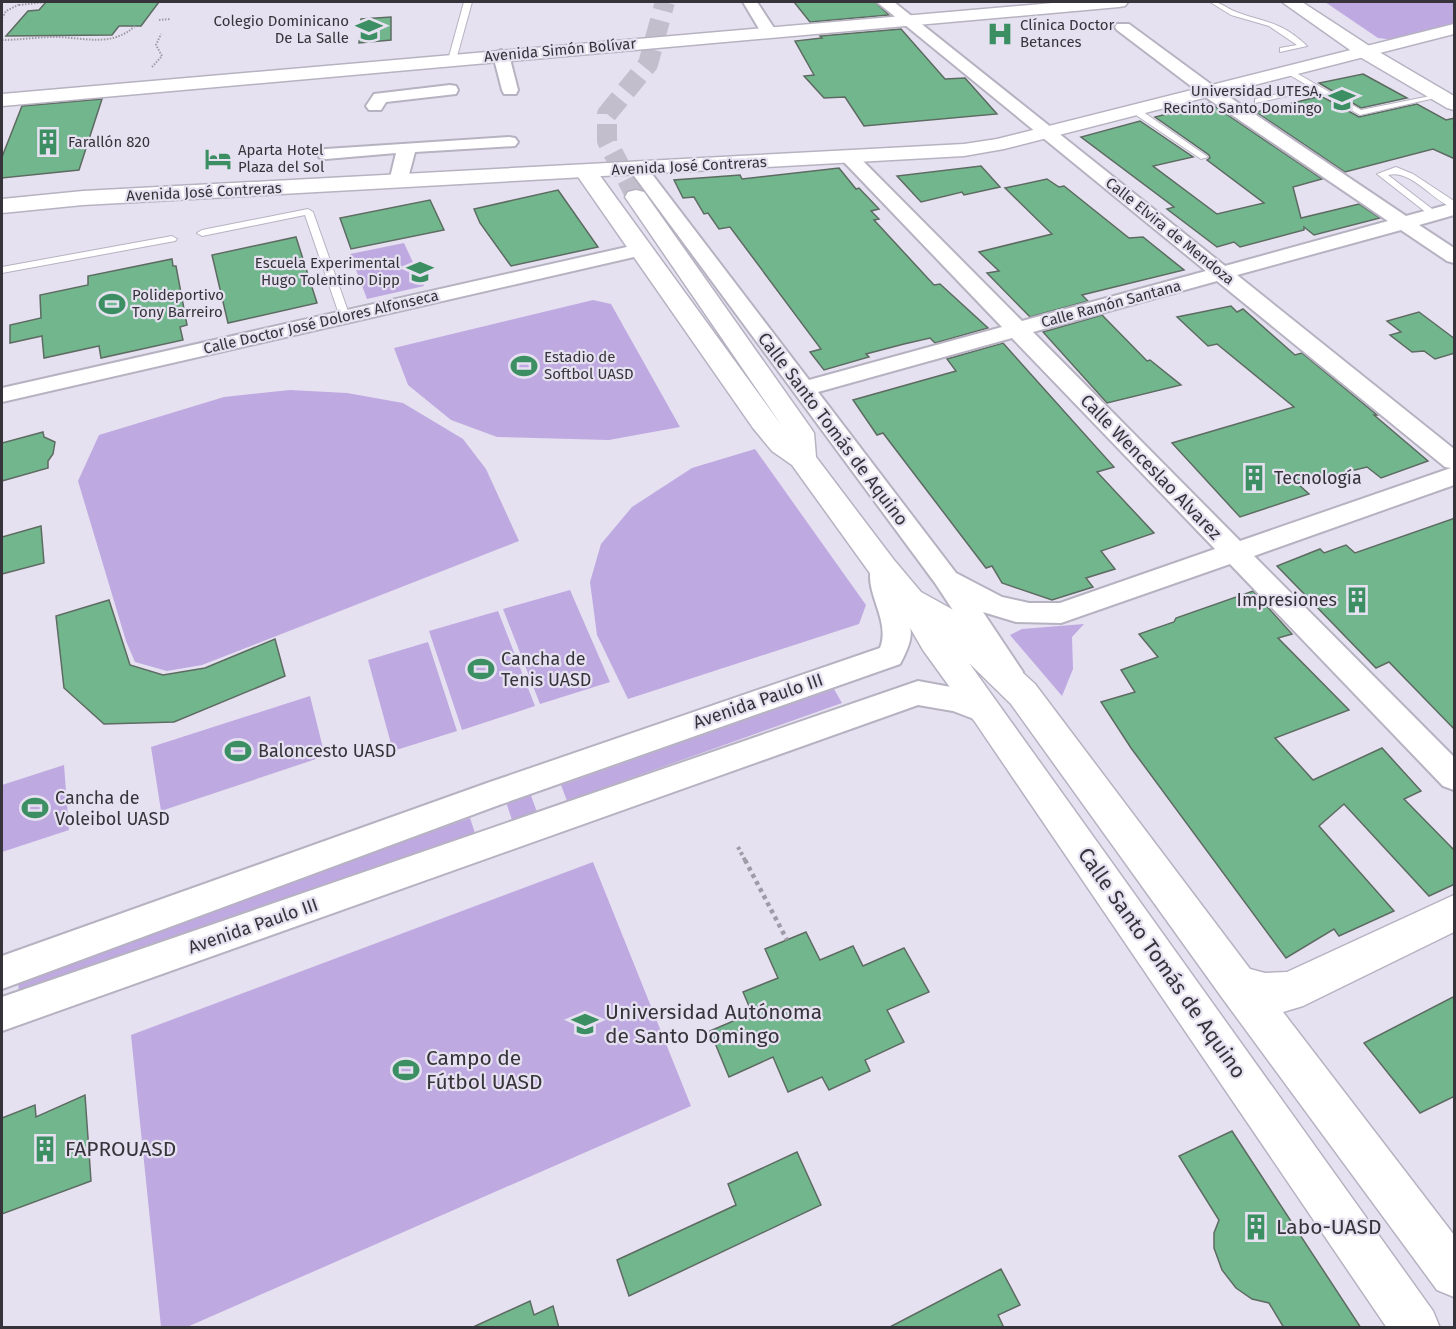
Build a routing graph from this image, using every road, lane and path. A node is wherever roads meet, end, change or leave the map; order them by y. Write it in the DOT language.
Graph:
graph roads {
  1 [pos="22,2"];
  2 [pos="30,2"];
  3 [pos="46,2"];
  4 [pos="468,2"];
  5 [pos="750,2"];
  6 [pos="885,2"];
  7 [pos="1119,2"];
  8 [pos="1214,2"];
  9 [pos="1291,2"];
  10 [pos="1308,2"];
  11 [pos="1080,3"];
  12 [pos="19,5"];
  13 [pos="2,18"];
  14 [pos="159,20"];
  15 [pos="170,20"];
  16 [pos="908,20"];
  17 [pos="135,26"];
  18 [pos="1123,27"];
  19 [pos="1455,29"];
  20 [pos="768,31"];
  21 [pos="161,34"];
  22 [pos="2,40"];
  23 [pos="1283,50"];
  24 [pos="1372,52"];
  25 [pos="501,55"];
  26 [pos="447,60"];
  27 [pos="147,70"];
  28 [pos="1291,72"];
  29 [pos="1316,88"];
  30 [pos="510,90"];
  31 [pos="1210,92"];
  32 [pos="1450,98"];
  33 [pos="2,100"];
  34 [pos="1258,101"];
  35 [pos="375,106"];
  36 [pos="1136,111"];
  37 [pos="1048,132"];
  38 [pos="508,142"];
  39 [pos="407,147"];
  40 [pos="326,154"];
  41 [pos="849,157"];
  42 [pos="1204,157"];
  43 [pos="638,169"];
  44 [pos="585,171"];
  45 [pos="398,182"];
  46 [pos="636,197"];
  47 [pos="2,207"];
  48 [pos="1448,210"];
  49 [pos="1405,223"];
  50 [pos="202,234"];
  51 [pos="172,239"];
  52 [pos="640,250"];
  53 [pos="1455,257"];
  54 [pos="2,270"];
  55 [pos="1222,273"];
  56 [pos="345,317"];
  57 [pos="1017,330"];
  58 [pos="802,389"];
  59 [pos="2,395"];
  60 [pos="802,458"];
  61 [pos="1455,461"];
  62 [pos="1455,476"];
  63 [pos="1235,552"];
  64 [pos="883,568"];
  65 [pos="944,576"];
  66 [pos="909,599"];
  67 [pos="890,656"];
  68 [pos="918,693"];
  69 [pos="1023,694"];
  70 [pos="987,712"];
  71 [pos="1455,777"];
  72 [pos="538,778"];
  73 [pos="490,795"];
  74 [pos="554,821"];
  75 [pos="505,838"];
  76 [pos="738,847"];
  77 [pos="1455,913"];
  78 [pos="787,940"];
  79 [pos="2,973"];
  80 [pos="1237,985"];
  81 [pos="2,1014"];
  82 [pos="1455,1273"];
  83 [pos="1416,1328"];
  1 -- 12 [label="path"];
  2 -- 3 [label="path"];
  2 -- 12 [label="path"];
  4 -- 26 [label="lane"];
  5 -- 20 [label="street"];
  6 -- 16 [label="street, Calle Elvira de Mendoza"];
  7 -- 11 [label="main road, Avenida Simón Bolívar"];
  8 -- 23 [label="lane"];
  9 -- 24 [label="main road"];
  10 -- 24 [label="main road"];
  11 -- 16 [label="main road, Avenida Simón Bolívar"];
  12 -- 13 [label="path"];
  14 -- 15 [label="path"];
  16 -- 20 [label="main road, Avenida Simón Bolívar"];
  16 -- 37 [label="street, Calle Elvira de Mendoza"];
  17 -- 22 [label="path"];
  18 -- 31 [label="street"];
  19 -- 24 [label="main road, Avenida José Contreras"];
  20 -- 25 [label="main road, Avenida Simón Bolívar"];
  21 -- 27 [label="path"];
  24 -- 28 [label="main road, Avenida José Contreras"];
  24 -- 32 [label="main road"];
  25 -- 26 [label="main road, Avenida Simón Bolívar"];
  25 -- 30 [label="street"];
  26 -- 33 [label="main road, Avenida Simón Bolívar"];
  26 -- 35 [label="street"];
  28 -- 29 [label="lane"];
  28 -- 31 [label="main road, Avenida José Contreras"];
  29 -- 32 [label="lane"];
  29 -- 34 [label="lane"];
  31 -- 36 [label="main road, Avenida José Contreras"];
  31 -- 49 [label="street"];
  36 -- 37 [label="main road, Avenida José Contreras"];
  36 -- 42 [label="lane"];
  37 -- 41 [label="main road, Avenida José Contreras"];
  37 -- 55 [label="street, Calle Elvira de Mendoza"];
  38 -- 39 [label="street"];
  39 -- 40 [label="street"];
  39 -- 45 [label="street"];
  41 -- 43 [label="main road, Avenida José Contreras"];
  41 -- 57 [label="street, Calle Wenceslao Alvarez"];
  43 -- 44 [label="main road, Avenida José Contreras"];
  43 -- 58 [label="street, Calle Santo Tomás de Aquino"];
  44 -- 45 [label="main road, Avenida José Contreras"];
  44 -- 52 [label="main road, Calle Santo Tomás de Aquino"];
  45 -- 47 [label="main road, Avenida José Contreras"];
  46 -- 60 [label="main road"];
  48 -- 48 [label="lane"];
  48 -- 49 [label="street, Calle Ramón Santana"];
  49 -- 53 [label="street"];
  49 -- 55 [label="street, Calle Ramón Santana"];
  50 -- 56 [label="lane"];
  51 -- 54 [label="lane"];
  52 -- 56 [label="street, Calle Doctor José Dolores Alfonseca"];
  52 -- 60 [label="main road, Calle Santo Tomás de Aquino"];
  55 -- 57 [label="street, Calle Ramón Santana"];
  55 -- 61 [label="street, Calle Elvira de Mendoza"];
  56 -- 59 [label="street, Calle Doctor José Dolores Alfonseca"];
  57 -- 58 [label="street, Calle Ramón Santana"];
  57 -- 63 [label="street, Calle Wenceslao Alvarez"];
  58 -- 65 [label="street, Calle Santo Tomás de Aquino"];
  60 -- 64 [label="main road, Calle Santo Tomás de Aquino"];
  62 -- 63 [label="street"];
  63 -- 65 [label="street"];
  63 -- 71 [label="street, Calle Wenceslao Alvarez"];
  64 -- 66 [label="main road, Calle Santo Tomás de Aquino"];
  64 -- 67 [label="street"];
  65 -- 69 [label="street, Calle Santo Tomás de Aquino"];
  66 -- 69 [label="main road, Calle Santo Tomás de Aquino"];
  66 -- 70 [label="main road, Calle Santo Tomás de Aquino"];
  67 -- 68 [label="street"];
  67 -- 72 [label="street, Avenida Paulo III"];
  68 -- 70 [label="street, Avenida Paulo III"];
  68 -- 74 [label="street, Avenida Paulo III"];
  69 -- 80 [label="main road, Calle Santo Tomás de Aquino"];
  70 -- 83 [label="main road, Calle Santo Tomás de Aquino"];
  72 -- 73 [label="street, Avenida Paulo III"];
  72 -- 74 [label="street"];
  73 -- 75 [label="street"];
  73 -- 79 [label="street, Avenida Paulo III"];
  74 -- 75 [label="street, Avenida Paulo III"];
  75 -- 81 [label="street, Avenida Paulo III"];
  76 -- 78 [label="path"];
  77 -- 80 [label="main road"];
  80 -- 82 [label="main road, Calle Santo Tomás de Aquino"];
}
